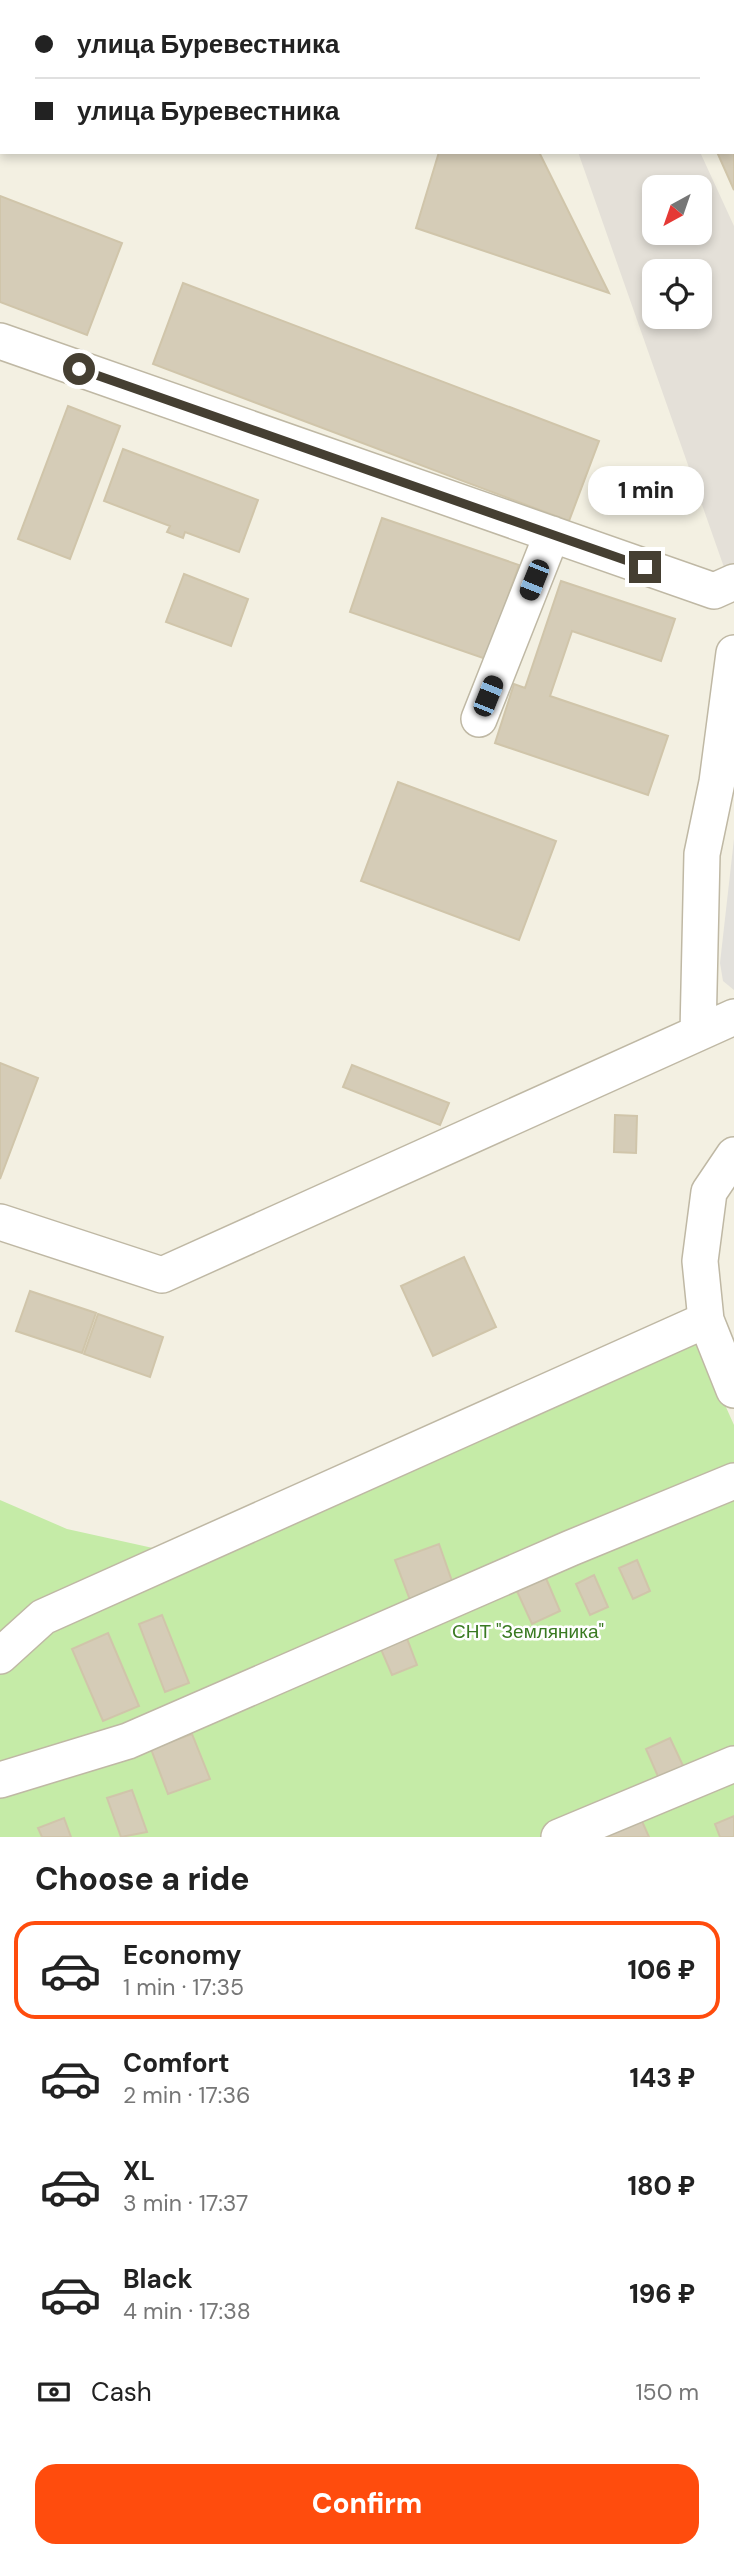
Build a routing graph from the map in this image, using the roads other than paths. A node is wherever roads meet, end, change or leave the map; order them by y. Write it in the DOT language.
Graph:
graph roads {
  1 [pos="0,341"];
  2 [pos="552,534"];
  3 [pos="734,582"];
  4 [pos="734,653"];
  5 [pos="479,719"];
  6 [pos="734,1019"];
  7 [pos="698,1033"];
  8 [pos="734,1155"];
  9 [pos="0,1222"];
  10 [pos="706,1320"];
  11 [pos="734,1390"];
  12 [pos="734,1481"];
  13 [pos="0,1656"];
  14 [pos="734,1763"];
  15 [pos="0,1780"];
  16 [pos="559,1837"];
  1 -- 2 [label="street"];
  2 -- 3 [label="street"];
  2 -- 5 [label="street"];
  4 -- 7 [label="street"];
  6 -- 7 [label="street"];
  7 -- 9 [label="street"];
  8 -- 10 [label="street"];
  10 -- 11 [label="street"];
  10 -- 13 [label="street"];
  12 -- 15 [label="street"];
  14 -- 16 [label="street"];
}
